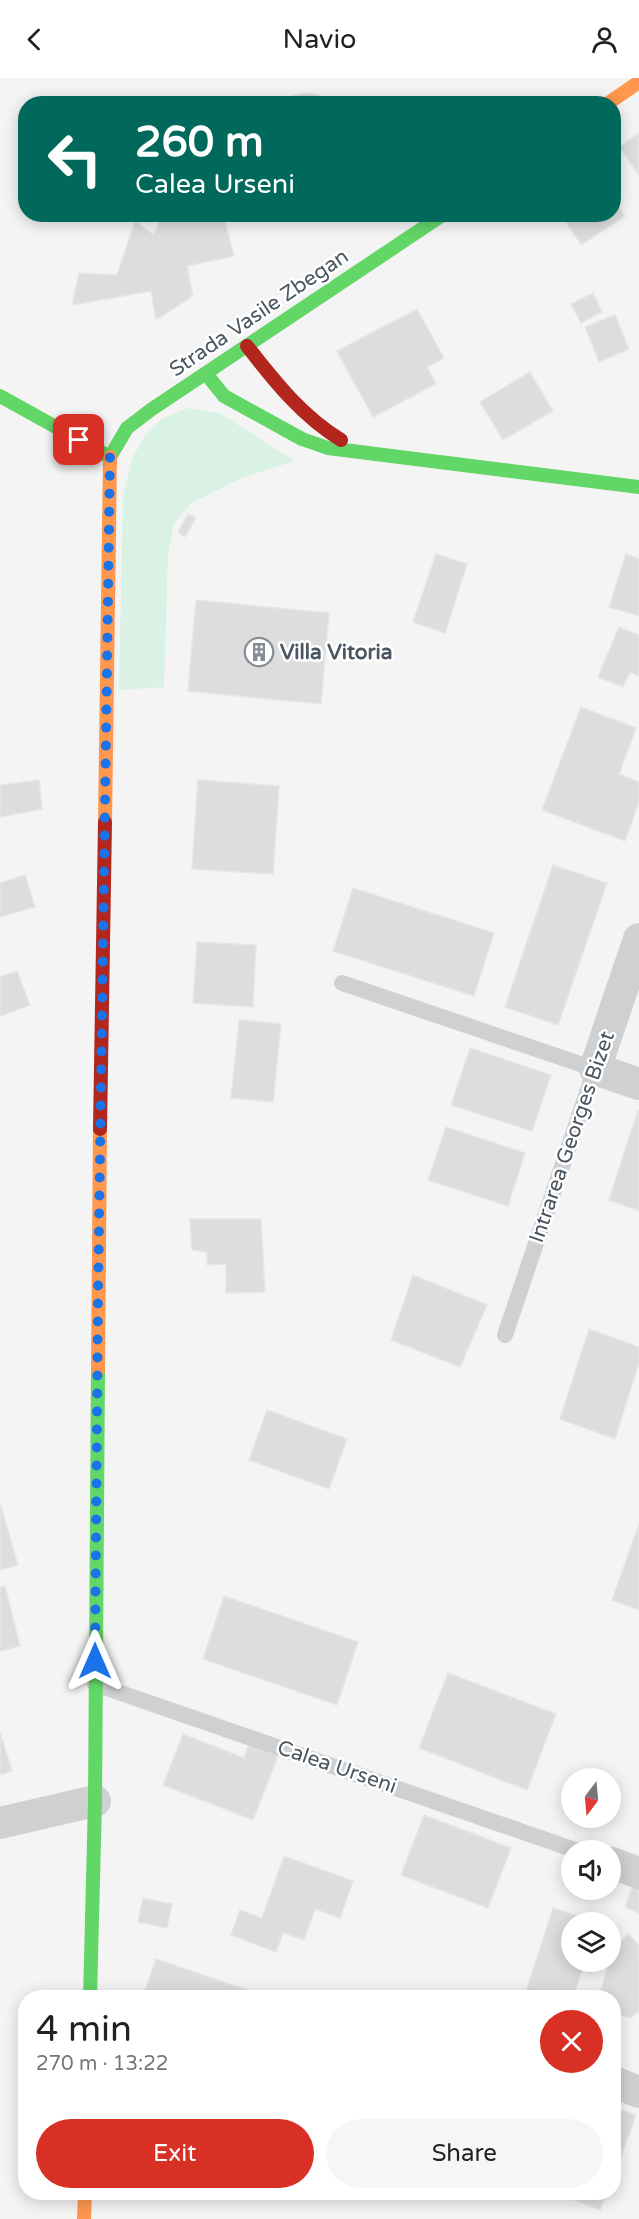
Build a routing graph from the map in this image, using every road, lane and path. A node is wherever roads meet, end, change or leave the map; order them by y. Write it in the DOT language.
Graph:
graph roads {
  1 [pos="639,82"];
  2 [pos="619,96"];
  3 [pos="432,222"];
  4 [pos="247,346"];
  5 [pos="207,375"];
  6 [pos="0,396"];
  7 [pos="369,454"];
  8 [pos="110,457"];
  9 [pos="639,487"];
  10 [pos="639,939"];
  11 [pos="342,983"];
  12 [pos="595,1069"];
  13 [pos="639,1084"];
  14 [pos="505,1335"];
  15 [pos="95,1684"];
  16 [pos="95,1801"];
  17 [pos="0,1823"];
  18 [pos="561,1845"];
  19 [pos="90,1990"];
  20 [pos="621,2085"];
  21 [pos="639,2092"];
  22 [pos="85,2200"];
  23 [pos="84,2219"];
  1 -- 2 [label="street"];
  3 -- 4 [label="street, Strada Vasile Zbegan"];
  4 -- 5 [label="street, Strada Vasile Zbegan"];
  4 -- 7 [label="street"];
  5 -- 7 [label="street"];
  5 -- 8 [label="street, Strada Vasile Zbegan"];
  6 -- 8 [label="street"];
  7 -- 9 [label="street"];
  8 -- 15 [label="street"];
  10 -- 12 [label="street, Intrarea Georges Bizet"];
  11 -- 12 [label="lane"];
  12 -- 13 [label="street"];
  12 -- 14 [label="lane, Intrarea Georges Bizet"];
  15 -- 16 [label="street"];
  15 -- 18 [label="lane, Calea Urseni"];
  16 -- 17 [label="street"];
  16 -- 19 [label="street"];
  20 -- 21 [label="street"];
  22 -- 23 [label="street"];
}
